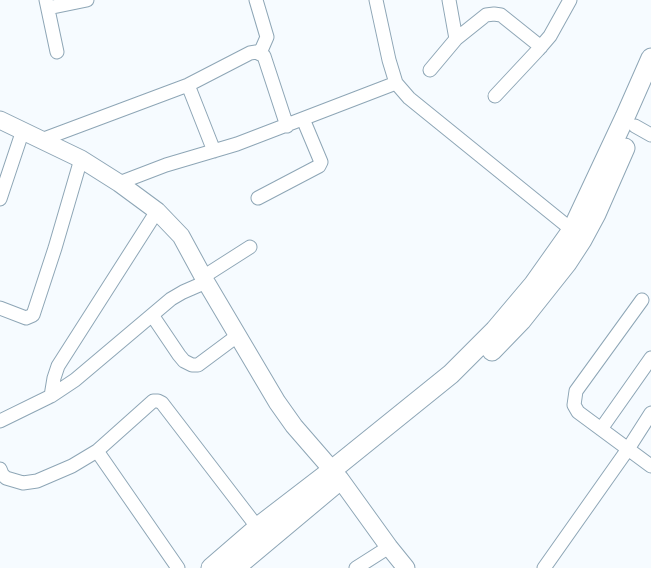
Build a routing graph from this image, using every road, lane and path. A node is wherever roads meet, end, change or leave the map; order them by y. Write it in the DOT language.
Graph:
graph roads {
  1 [pos="87,0"];
  2 [pos="256,0"];
  3 [pos="376,0"];
  4 [pos="449,0"];
  5 [pos="570,0"];
  6 [pos="47,4"];
  7 [pos="456,40"];
  8 [pos="541,48"];
  9 [pos="57,52"];
  10 [pos="260,53"];
  11 [pos="651,58"];
  12 [pos="430,70"];
  13 [pos="396,82"];
  14 [pos="188,85"];
  15 [pos="651,90"];
  16 [pos="495,96"];
  17 [pos="303,119"];
  18 [pos="0,120"];
  19 [pos="287,126"];
  20 [pos="23,130"];
  21 [pos="643,131"];
  22 [pos="41,140"];
  23 [pos="214,151"];
  24 [pos="81,159"];
  25 [pos="118,183"];
  26 [pos="258,198"];
  27 [pos="0,199"];
  28 [pos="157,211"];
  29 [pos="572,230"];
  30 [pos="250,247"];
  31 [pos="205,279"];
  32 [pos="642,300"];
  33 [pos="0,308"];
  34 [pos="152,315"];
  35 [pos="237,336"];
  36 [pos="651,358"];
  37 [pos="51,396"];
  38 [pos="651,413"];
  39 [pos="0,421"];
  40 [pos="601,429"];
  41 [pos="628,449"];
  42 [pos="97,451"];
  43 [pos="651,466"];
  44 [pos="0,469"];
  45 [pos="336,475"];
  46 [pos="258,528"];
  47 [pos="389,547"];
  48 [pos="178,568"];
  49 [pos="211,568"];
  50 [pos="235,568"];
  51 [pos="356,568"];
  52 [pos="406,568"];
  53 [pos="544,568"];
  1 -- 6 [label="street"];
  2 -- 10 [label="street"];
  3 -- 13 [label="street"];
  4 -- 7 [label="street"];
  5 -- 8 [label="street"];
  6 -- 9 [label="street"];
  7 -- 8 [label="street"];
  7 -- 12 [label="street"];
  8 -- 16 [label="street"];
  10 -- 14 [label="street"];
  10 -- 19 [label="street"];
  11 -- 29 [label="main road"];
  13 -- 17 [label="street"];
  13 -- 29 [label="street"];
  14 -- 22 [label="street"];
  14 -- 23 [label="street"];
  15 -- 21 [label="main road"];
  17 -- 19 [label="street"];
  17 -- 26 [label="street"];
  18 -- 20 [label="street"];
  19 -- 23 [label="street"];
  20 -- 22 [label="street"];
  20 -- 27 [label="street"];
  21 -- 45 [label="main road"];
  22 -- 24 [label="street"];
  23 -- 25 [label="street"];
  24 -- 25 [label="street"];
  24 -- 33 [label="street"];
  25 -- 28 [label="street"];
  28 -- 31 [label="street"];
  28 -- 37 [label="street"];
  29 -- 45 [label="main road"];
  30 -- 31 [label="street"];
  31 -- 34 [label="street"];
  31 -- 35 [label="street"];
  32 -- 40 [label="street"];
  34 -- 35 [label="street"];
  34 -- 37 [label="street"];
  35 -- 45 [label="street"];
  36 -- 40 [label="street"];
  37 -- 39 [label="street"];
  38 -- 41 [label="street"];
  40 -- 41 [label="street"];
  41 -- 43 [label="street"];
  41 -- 53 [label="street"];
  42 -- 44 [label="street"];
  42 -- 46 [label="street"];
  42 -- 48 [label="street"];
  45 -- 46 [label="main road"];
  45 -- 47 [label="street"];
  45 -- 50 [label="main road"];
  46 -- 49 [label="main road"];
  47 -- 51 [label="street"];
  47 -- 52 [label="street"];
}
